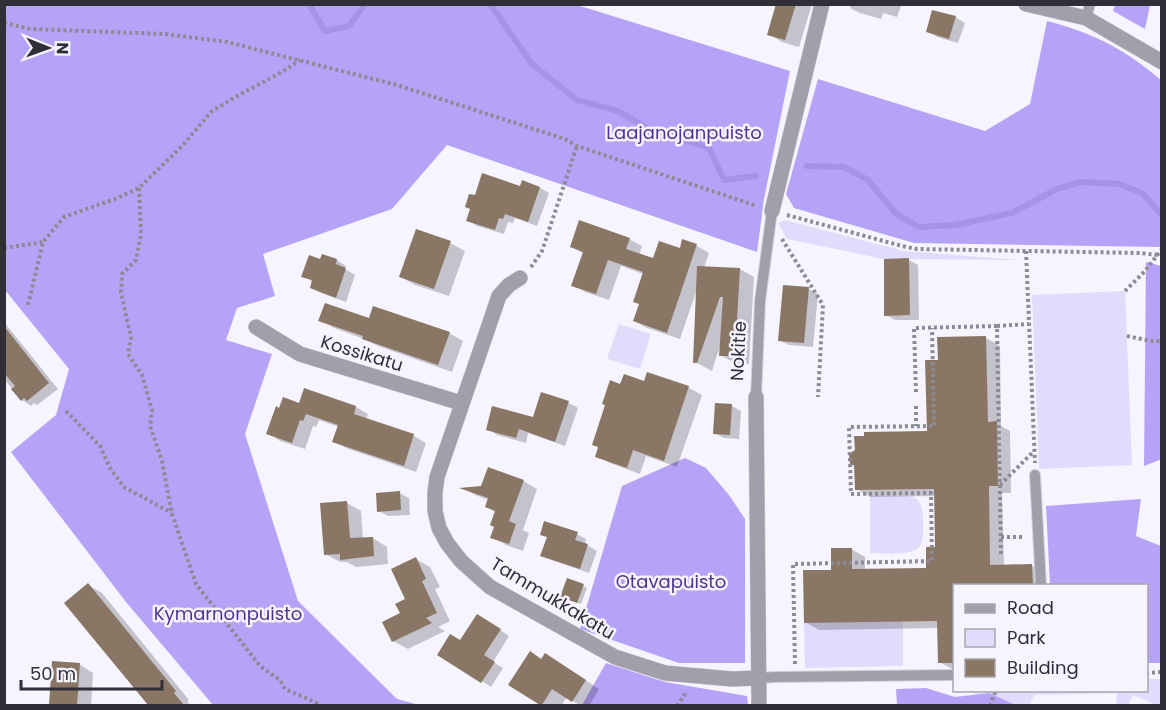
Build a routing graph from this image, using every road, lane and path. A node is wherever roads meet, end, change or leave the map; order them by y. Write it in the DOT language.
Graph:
graph roads {
  1 [pos="822,4"];
  2 [pos="1026,4"];
  3 [pos="1088,11"];
  4 [pos="4,23"];
  5 [pos="300,60"];
  6 [pos="1161,62"];
  7 [pos="577,146"];
  8 [pos="139,188"];
  9 [pos="771,216"];
  10 [pos="43,242"];
  11 [pos="4,248"];
  12 [pos="1161,249"];
  13 [pos="1026,251"];
  14 [pos="1160,255"];
  15 [pos="520,278"];
  16 [pos="1125,291"];
  17 [pos="28,305"];
  18 [pos="1029,324"];
  19 [pos="997,326"];
  20 [pos="256,327"];
  21 [pos="932,328"];
  22 [pos="1127,336"];
  23 [pos="1161,341"];
  24 [pos="916,392"];
  25 [pos="756,397"];
  26 [pos="818,397"];
  27 [pos="461,403"];
  28 [pos="916,405"];
  29 [pos="66,411"];
  30 [pos="916,426"];
  31 [pos="1034,450"];
  32 [pos="1035,475"];
  33 [pos="1000,485"];
  34 [pos="172,514"];
  35 [pos="1039,536"];
  36 [pos="1001,537"];
  37 [pos="1001,556"];
  38 [pos="1041,584"];
  39 [pos="953,675"];
  40 [pos="795,677"];
  41 [pos="758,678"];
  42 [pos="320,705"];
  43 [pos="759,705"];
  1 -- 9 [label="street, Nokitie"];
  2 -- 3 [label="street"];
  3 -- 6 [label="street"];
  4 -- 5 [label="path"];
  5 -- 7 [label="path"];
  5 -- 8 [label="path"];
  7 -- 9 [label="path"];
  7 -- 15 [label="path"];
  8 -- 10 [label="path"];
  8 -- 34 [label="path"];
  9 -- 13 [label="path"];
  9 -- 25 [label="lane, Nokitie"];
  9 -- 26 [label="path"];
  10 -- 11 [label="path"];
  10 -- 17 [label="path"];
  12 -- 14 [label="path"];
  13 -- 14 [label="path"];
  13 -- 18 [label="path"];
  14 -- 16 [label="path"];
  15 -- 27 [label="street, Tammukkakatu"];
  18 -- 19 [label="path"];
  18 -- 31 [label="path"];
  19 -- 21 [label="path"];
  19 -- 33 [label="path"];
  20 -- 27 [label="street, Kossikatu"];
  21 -- 24 [label="path"];
  21 -- 30 [label="path"];
  22 -- 23 [label="path"];
  25 -- 41 [label="street, Nokitie"];
  27 -- 41 [label="street, Tammukkakatu"];
  28 -- 30 [label="path"];
  29 -- 34 [label="path"];
  30 -- 40 [label="path"];
  31 -- 32 [label="path"];
  31 -- 33 [label="path"];
  32 -- 35 [label="lane"];
  33 -- 36 [label="path"];
  34 -- 42 [label="path"];
  35 -- 36 [label="path"];
  35 -- 38 [label="lane"];
  36 -- 37 [label="path"];
  39 -- 40 [label="lane"];
  40 -- 41 [label="lane"];
  41 -- 43 [label="street, Nokitie"];
}
